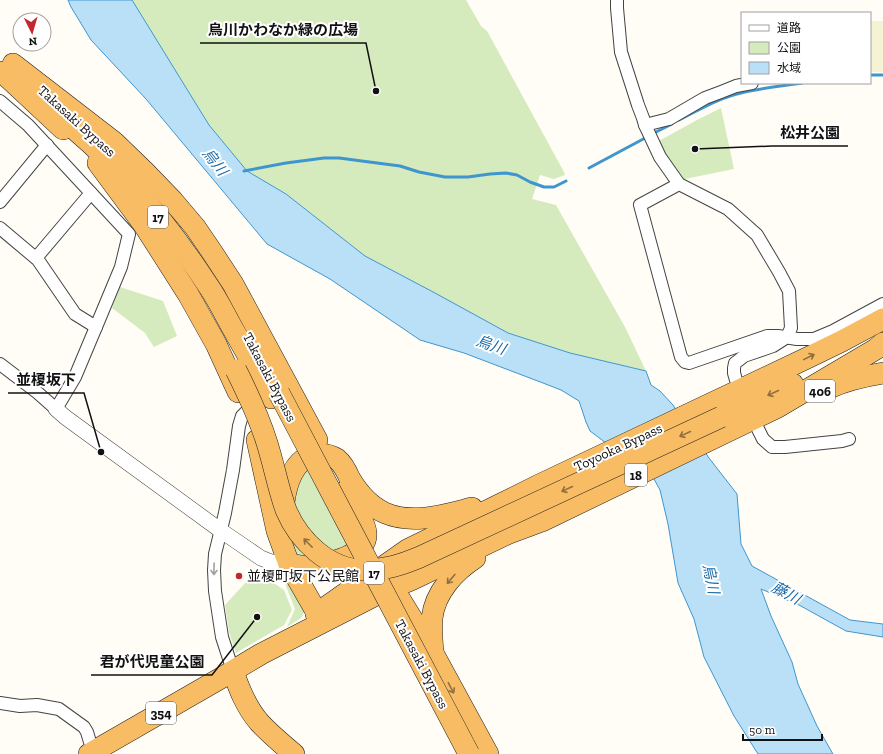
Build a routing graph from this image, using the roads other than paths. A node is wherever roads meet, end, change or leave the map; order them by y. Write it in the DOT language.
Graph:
graph roads {
  1 [pos="617,0"];
  2 [pos="4,65"];
  3 [pos="747,84"];
  4 [pos="2,106"];
  5 [pos="648,133"];
  6 [pos="47,145"];
  7 [pos="98,163"];
  8 [pos="679,184"];
  9 [pos="91,193"];
  10 [pos="0,202"];
  11 [pos="0,228"];
  12 [pos="36,258"];
  13 [pos="883,304"];
  14 [pos="96,327"];
  15 [pos="879,329"];
  16 [pos="788,337"];
  17 [pos="883,344"];
  18 [pos="0,364"];
  19 [pos="883,373"];
  20 [pos="736,380"];
  21 [pos="275,395"];
  22 [pos="51,404"];
  23 [pos="778,407"];
  24 [pos="247,411"];
  25 [pos="721,417"];
  26 [pos="757,427"];
  27 [pos="848,439"];
  28 [pos="539,485"];
  29 [pos="346,491"];
  30 [pos="372,511"];
  31 [pos="542,521"];
  32 [pos="220,530"];
  33 [pos="286,557"];
  34 [pos="359,583"];
  35 [pos="386,591"];
  36 [pos="317,613"];
  37 [pos="433,653"];
  38 [pos="261,654"];
  39 [pos="233,671"];
  40 [pos="0,703"];
  41 [pos="92,752"];
  42 [pos="294,754"];
  43 [pos="459,754"];
  44 [pos="469,754"];
  45 [pos="488,754"];
  1 -- 5 [label="street"];
  2 -- 7 [label="highway"];
  2 -- 21 [label="highway, Takasaki Bypass / 17"];
  2 -- 29 [label="highway"];
  3 -- 5 [label="street"];
  4 -- 6 [label="street"];
  5 -- 8 [label="street"];
  6 -- 9 [label="street"];
  6 -- 10 [label="street"];
  7 -- 24 [label="highway"];
  25 -- 7 [label="highway, one-way, bridge"];
  8 -- 16 [label="street"];
  8 -- 16 [label="street"];
  9 -- 12 [label="street"];
  9 -- 14 [label="street"];
  11 -- 12 [label="street"];
  12 -- 14 [label="street"];
  13 -- 16 [label="street"];
  14 -- 22 [label="street"];
  15 -- 25 [label="highway, 18"];
  16 -- 20 [label="street"];
  17 -- 23 [label="highway, Toyooka Bypass / 18"];
  18 -- 22 [label="street"];
  19 -- 23 [label="highway, 406"];
  21 -- 43 [label="highway, Takasaki Bypass / 17"];
  21 -- 44 [label="highway, Takasaki Bypass / 17, bridge"];
  22 -- 32 [label="street"];
  23 -- 25 [label="highway, Toyooka Bypass / 18"];
  24 -- 32 [label="street"];
  24 -- 33 [label="highway"];
  25 -- 28 [label="highway, Toyooka Bypass / 18"];
  25 -- 31 [label="highway, Toyooka Bypass / 18"];
  26 -- 27 [label="street"];
  28 -- 30 [label="highway"];
  28 -- 34 [label="highway, Toyooka Bypass / 18"];
  29 -- 30 [label="highway"];
  29 -- 33 [label="highway"];
  30 -- 33 [label="highway"];
  31 -- 35 [label="highway, Toyooka Bypass / 18"];
  31 -- 37 [label="highway, one-way"];
  32 -- 33 [label="street"];
  32 -- 39 [label="street, one-way"];
  33 -- 36 [label="highway"];
  34 -- 35 [label="highway, 17"];
  34 -- 36 [label="highway, 354"];
  35 -- 36 [label="highway"];
  35 -- 37 [label="highway, 17"];
  35 -- 38 [label="highway, 354"];
  36 -- 38 [label="highway, 354"];
  37 -- 45 [label="highway, 17, one-way"];
  38 -- 39 [label="highway, 354"];
  39 -- 41 [label="highway, 354"];
  39 -- 42 [label="highway"];
  40 -- 41 [label="street"];
}
